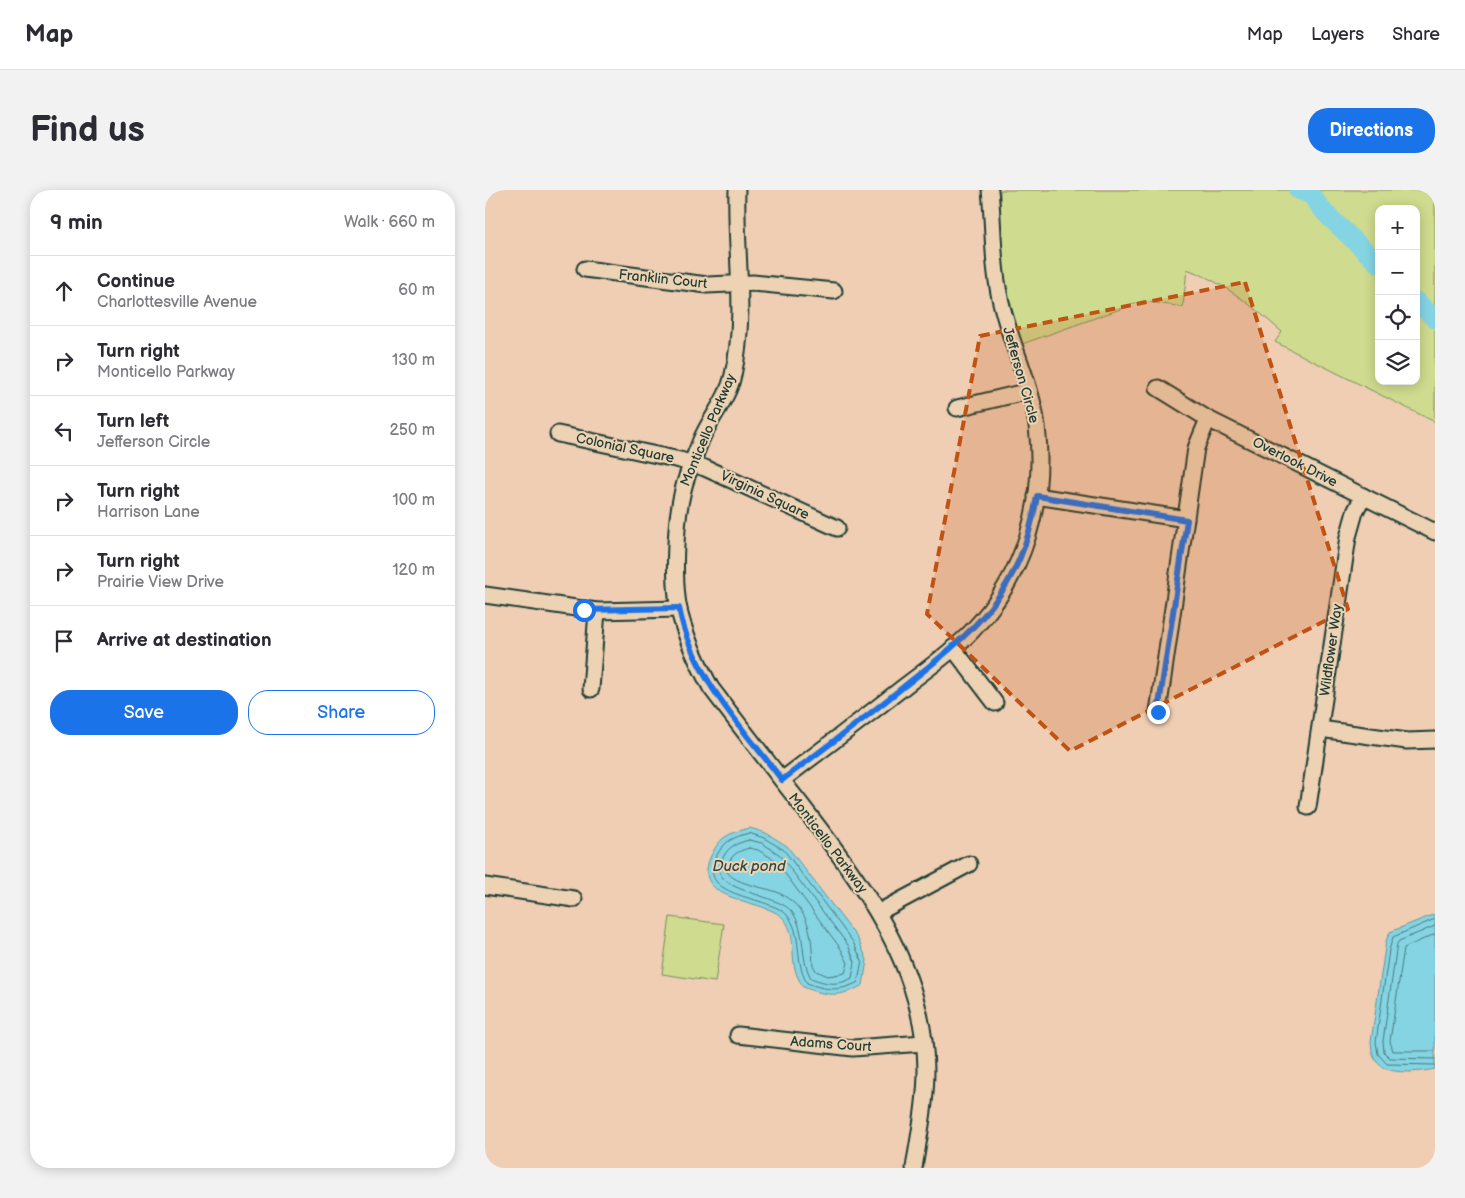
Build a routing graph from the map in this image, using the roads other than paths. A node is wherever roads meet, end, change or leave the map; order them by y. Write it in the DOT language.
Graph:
graph roads {
  1 [pos="737,190"];
  2 [pos="990,190"];
  3 [pos="585,269"];
  4 [pos="741,283"];
  5 [pos="834,291"];
  6 [pos="1158,388"];
  7 [pos="1029,391"];
  8 [pos="957,408"];
  9 [pos="1208,419"];
  10 [pos="558,434"];
  11 [pos="692,464"];
  12 [pos="1037,496"];
  13 [pos="1363,496"];
  14 [pos="1187,520"];
  15 [pos="837,528"];
  16 [pos="1435,532"];
  17 [pos="485,595"];
  18 [pos="679,608"];
  19 [pos="597,611"];
  20 [pos="953,648"];
  21 [pos="591,689"];
  22 [pos="995,703"];
  23 [pos="1158,712"];
  24 [pos="1320,729"];
  25 [pos="1435,740"];
  26 [pos="782,780"];
  27 [pos="1308,807"];
  28 [pos="969,864"];
  29 [pos="485,886"];
  30 [pos="574,899"];
  31 [pos="879,912"];
  32 [pos="738,1035"];
  33 [pos="924,1043"];
  34 [pos="914,1168"];
  1 -- 4 [label="street, Monticello Parkway"];
  2 -- 7 [label="street, Jefferson Circle"];
  3 -- 4 [label="street, Franklin Court"];
  4 -- 5 [label="street, Franklin Court"];
  4 -- 11 [label="street, Monticello Parkway"];
  6 -- 9 [label="street, Overlook Drive"];
  7 -- 8 [label="street"];
  7 -- 12 [label="street, Jefferson Circle"];
  9 -- 13 [label="street, Overlook Drive"];
  9 -- 14 [label="street"];
  10 -- 11 [label="street, Colonial Square"];
  11 -- 15 [label="street, Virginia Square"];
  11 -- 18 [label="street, Monticello Parkway"];
  12 -- 14 [label="street"];
  12 -- 20 [label="street, Jefferson Circle"];
  13 -- 16 [label="street, Overlook Drive"];
  13 -- 24 [label="street, Wildflower Way"];
  14 -- 23 [label="street"];
  17 -- 19 [label="street"];
  18 -- 19 [label="street"];
  18 -- 26 [label="street, Monticello Parkway"];
  19 -- 21 [label="street"];
  20 -- 22 [label="street"];
  20 -- 26 [label="street, Jefferson Circle"];
  24 -- 25 [label="street"];
  24 -- 27 [label="street, Wildflower Way"];
  26 -- 31 [label="street, Monticello Parkway"];
  28 -- 31 [label="street"];
  29 -- 30 [label="street"];
  31 -- 33 [label="street, Monticello Parkway"];
  32 -- 33 [label="street, Adams Court"];
  33 -- 34 [label="street, Monticello Parkway"];
}
